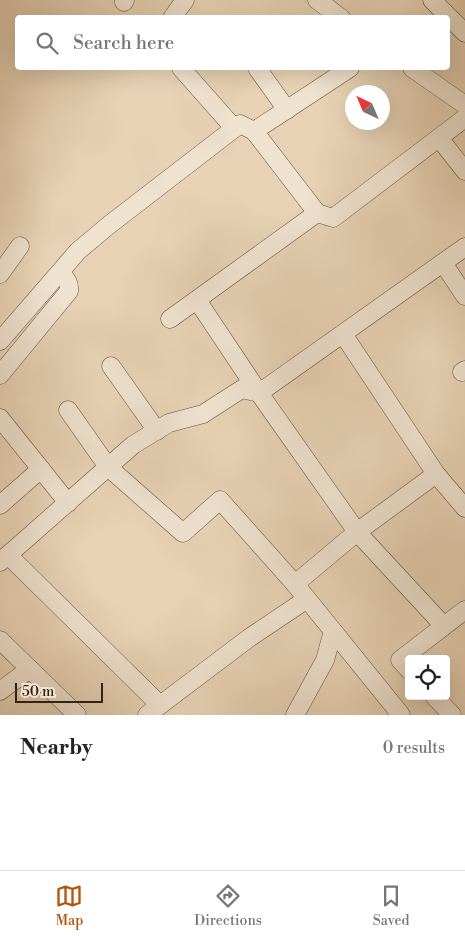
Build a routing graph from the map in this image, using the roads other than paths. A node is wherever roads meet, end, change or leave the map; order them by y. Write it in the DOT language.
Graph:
graph roads {
  1 [pos="185,0"];
  2 [pos="317,0"];
  3 [pos="432,0"];
  4 [pos="174,15"];
  5 [pos="337,15"];
  6 [pos="447,15"];
  7 [pos="450,18"];
  8 [pos="465,33"];
  9 [pos="183,70"];
  10 [pos="258,70"];
  11 [pos="347,70"];
  12 [pos="415,70"];
  13 [pos="465,106"];
  14 [pos="287,110"];
  15 [pos="465,118"];
  16 [pos="234,128"];
  17 [pos="254,131"];
  18 [pos="439,138"];
  19 [pos="465,171"];
  20 [pos="317,213"];
  21 [pos="20,246"];
  22 [pos="465,247"];
  23 [pos="443,264"];
  24 [pos="60,273"];
  25 [pos="0,274"];
  26 [pos="465,296"];
  27 [pos="197,300"];
  28 [pos="170,319"];
  29 [pos="343,334"];
  30 [pos="0,341"];
  31 [pos="111,366"];
  32 [pos="0,375"];
  33 [pos="259,393"];
  34 [pos="68,410"];
  35 [pos="2,425"];
  36 [pos="157,431"];
  37 [pos="108,467"];
  38 [pos="41,469"];
  39 [pos="436,474"];
  40 [pos="68,503"];
  41 [pos="0,506"];
  42 [pos="465,508"];
  43 [pos="357,532"];
  44 [pos="4,558"];
  45 [pos="295,584"];
  46 [pos="307,599"];
  47 [pos="465,610"];
  48 [pos="444,626"];
  49 [pos="333,631"];
  50 [pos="0,640"];
  51 [pos="406,655"];
  52 [pos="405,656"];
  53 [pos="405,666"];
  54 [pos="30,669"];
  55 [pos="0,691"];
  56 [pos="438,700"];
  57 [pos="154,710"];
  58 [pos="68,712"];
  59 [pos="295,715"];
  60 [pos="400,715"];
  61 [pos="452,715"];
  1 -- 4 [label="street"];
  2 -- 5 [label="street"];
  3 -- 6 [label="street"];
  7 -- 8 [label="street"];
  9 -- 16 [label="street"];
  10 -- 14 [label="street"];
  11 -- 14 [label="street"];
  12 -- 13 [label="street"];
  14 -- 17 [label="street"];
  15 -- 18 [label="street"];
  16 -- 17 [label="street"];
  16 -- 24 [label="street"];
  17 -- 20 [label="street"];
  18 -- 19 [label="street"];
  18 -- 20 [label="street"];
  20 -- 27 [label="street"];
  21 -- 25 [label="street"];
  22 -- 23 [label="street"];
  23 -- 26 [label="street"];
  23 -- 29 [label="street"];
  24 -- 30 [label="street"];
  24 -- 32 [label="street"];
  27 -- 28 [label="street"];
  27 -- 33 [label="street"];
  29 -- 33 [label="street"];
  29 -- 39 [label="street"];
  31 -- 36 [label="street"];
  33 -- 36 [label="street"];
  33 -- 43 [label="street"];
  34 -- 37 [label="street"];
  35 -- 38 [label="street"];
  36 -- 37 [label="street"];
  37 -- 40 [label="street"];
  37 -- 45 [label="street"];
  38 -- 40 [label="street"];
  38 -- 41 [label="street"];
  39 -- 42 [label="street"];
  39 -- 43 [label="street"];
  40 -- 44 [label="street"];
  43 -- 45 [label="street"];
  43 -- 48 [label="street"];
  44 -- 57 [label="street"];
  45 -- 46 [label="street"];
  46 -- 49 [label="street"];
  46 -- 57 [label="street"];
  47 -- 48 [label="street"];
  48 -- 51 [label="street"];
  49 -- 59 [label="street"];
  49 -- 60 [label="street"];
  50 -- 54 [label="street"];
  52 -- 53 [label="street"];
  54 -- 55 [label="street"];
  54 -- 58 [label="street"];
  56 -- 61 [label="street"];
}
